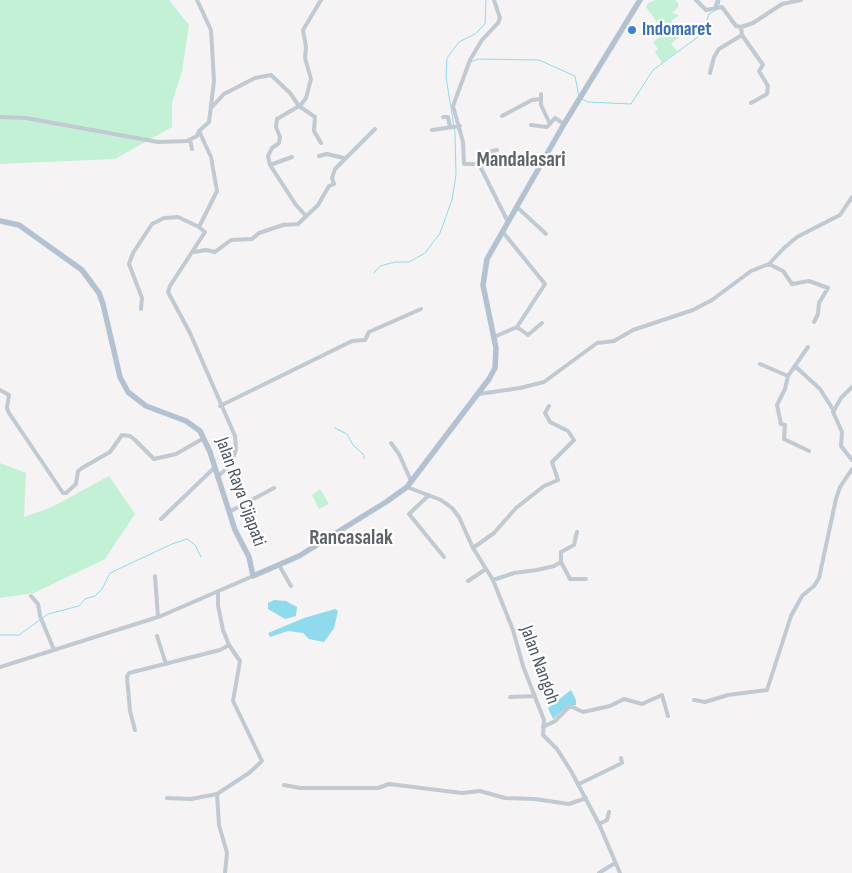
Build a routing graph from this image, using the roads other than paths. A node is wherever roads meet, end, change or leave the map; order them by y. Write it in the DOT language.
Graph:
graph roads {
  1 [pos="197,0"];
  2 [pos="321,0"];
  3 [pos="494,0"];
  4 [pos="640,0"];
  5 [pos="696,0"];
  6 [pos="718,0"];
  7 [pos="801,0"];
  8 [pos="784,2"];
  9 [pos="718,7"];
  10 [pos="741,27"];
  11 [pos="742,35"];
  12 [pos="710,73"];
  13 [pos="541,94"];
  14 [pos="540,99"];
  15 [pos="751,103"];
  16 [pos="300,106"];
  17 [pos="211,108"];
  18 [pos="502,116"];
  19 [pos="0,117"];
  20 [pos="443,117"];
  21 [pos="550,124"];
  22 [pos="564,124"];
  23 [pos="531,125"];
  24 [pos="458,126"];
  25 [pos="451,127"];
  26 [pos="375,129"];
  27 [pos="199,130"];
  28 [pos="432,130"];
  29 [pos="190,140"];
  30 [pos="321,143"];
  31 [pos="192,149"];
  32 [pos="497,150"];
  33 [pos="319,156"];
  34 [pos="292,157"];
  35 [pos="344,158"];
  36 [pos="479,164"];
  37 [pos="270,165"];
  38 [pos="852,197"];
  39 [pos="517,207"];
  40 [pos="306,216"];
  41 [pos="0,221"];
  42 [pos="508,222"];
  43 [pos="199,227"];
  44 [pos="502,231"];
  45 [pos="546,234"];
  46 [pos="194,252"];
  47 [pos="769,264"];
  48 [pos="141,309"];
  49 [pos="421,309"];
  50 [pos="814,322"];
  51 [pos="542,323"];
  52 [pos="517,327"];
  53 [pos="494,337"];
  54 [pos="808,347"];
  55 [pos="760,364"];
  56 [pos="796,366"];
  57 [pos="788,376"];
  58 [pos="852,387"];
  59 [pos="0,390"];
  60 [pos="479,394"];
  61 [pos="220,406"];
  62 [pos="549,406"];
  63 [pos="834,411"];
  64 [pos="204,438"];
  65 [pos="391,443"];
  66 [pos="809,451"];
  67 [pos="852,460"];
  68 [pos="214,468"];
  69 [pos="852,469"];
  70 [pos="217,476"];
  71 [pos="409,484"];
  72 [pos="274,488"];
  73 [pos="429,495"];
  74 [pos="232,511"];
  75 [pos="161,519"];
  76 [pos="577,532"];
  77 [pos="473,548"];
  78 [pos="444,557"];
  79 [pos="561,562"];
  80 [pos="279,565"];
  81 [pos="486,569"];
  82 [pos="155,576"];
  83 [pos="253,576"];
  84 [pos="586,579"];
  85 [pos="493,580"];
  86 [pos="468,581"];
  87 [pos="291,586"];
  88 [pos="218,592"];
  89 [pos="31,596"];
  90 [pos="158,618"];
  91 [pos="157,636"];
  92 [pos="229,645"];
  93 [pos="54,650"];
  94 [pos="166,664"];
  95 [pos="0,667"];
  96 [pos="535,696"];
  97 [pos="510,697"];
  98 [pos="694,700"];
  99 [pos="668,716"];
  100 [pos="543,727"];
  101 [pos="135,730"];
  102 [pos="620,758"];
  103 [pos="578,784"];
  104 [pos="284,785"];
  105 [pos="217,794"];
  106 [pos="167,798"];
  107 [pos="586,798"];
  108 [pos="609,812"];
  109 [pos="599,824"];
  110 [pos="615,863"];
  111 [pos="225,873"];
  112 [pos="599,873"];
  113 [pos="620,873"];
  1 -- 17 [label="street"];
  2 -- 16 [label="street"];
  3 -- 24 [label="street"];
  4 -- 22 [label="main road"];
  5 -- 9 [label="street"];
  6 -- 9 [label="street"];
  7 -- 8 [label="street"];
  8 -- 10 [label="street"];
  9 -- 10 [label="street"];
  10 -- 11 [label="street"];
  11 -- 12 [label="street"];
  11 -- 15 [label="street"];
  13 -- 14 [label="street"];
  14 -- 18 [label="street"];
  14 -- 21 [label="street"];
  16 -- 17 [label="street"];
  16 -- 30 [label="street"];
  16 -- 37 [label="street"];
  17 -- 27 [label="street"];
  19 -- 29 [label="street"];
  20 -- 25 [label="street"];
  21 -- 22 [label="street"];
  21 -- 23 [label="street"];
  22 -- 39 [label="main road"];
  24 -- 25 [label="street"];
  24 -- 36 [label="street"];
  25 -- 28 [label="street"];
  26 -- 35 [label="street"];
  27 -- 29 [label="street"];
  27 -- 43 [label="street"];
  29 -- 31 [label="street"];
  32 -- 36 [label="street"];
  33 -- 35 [label="street"];
  34 -- 37 [label="street"];
  35 -- 40 [label="street"];
  36 -- 42 [label="street"];
  37 -- 40 [label="street"];
  38 -- 47 [label="street"];
  39 -- 42 [label="main road"];
  39 -- 45 [label="street"];
  40 -- 46 [label="street"];
  41 -- 64 [label="main road, Jalan Raya Cijapati"];
  42 -- 44 [label="main road"];
  43 -- 46 [label="street"];
  43 -- 48 [label="street"];
  44 -- 52 [label="street"];
  44 -- 53 [label="main road"];
  46 -- 61 [label="street"];
  47 -- 50 [label="street"];
  47 -- 60 [label="street"];
  49 -- 61 [label="street"];
  51 -- 52 [label="street"];
  52 -- 53 [label="street"];
  53 -- 60 [label="main road"];
  54 -- 56 [label="street"];
  55 -- 57 [label="street"];
  56 -- 57 [label="street"];
  56 -- 63 [label="street"];
  57 -- 66 [label="street"];
  58 -- 63 [label="street"];
  59 -- 64 [label="street"];
  60 -- 71 [label="main road"];
  61 -- 70 [label="street"];
  62 -- 77 [label="street"];
  63 -- 67 [label="street"];
  64 -- 68 [label="main road, Jalan Raya Cijapati"];
  65 -- 71 [label="street"];
  68 -- 70 [label="main road, Jalan Raya Cijapati"];
  68 -- 75 [label="street"];
  69 -- 98 [label="street"];
  70 -- 74 [label="main road, Jalan Raya Cijapati"];
  71 -- 73 [label="street, Jalan Nangoh"];
  71 -- 80 [label="main road"];
  72 -- 74 [label="street"];
  73 -- 77 [label="street, Jalan Nangoh"];
  73 -- 78 [label="street"];
  74 -- 83 [label="main road, Jalan Raya Cijapati"];
  76 -- 79 [label="street"];
  77 -- 81 [label="street, Jalan Nangoh"];
  79 -- 84 [label="street"];
  79 -- 85 [label="street"];
  80 -- 83 [label="main road"];
  80 -- 87 [label="street"];
  81 -- 85 [label="street, Jalan Nangoh"];
  81 -- 86 [label="street"];
  82 -- 90 [label="street"];
  83 -- 88 [label="street"];
  85 -- 96 [label="street, Jalan Nangoh"];
  88 -- 90 [label="street"];
  88 -- 92 [label="street"];
  89 -- 93 [label="street"];
  90 -- 93 [label="street"];
  91 -- 94 [label="street"];
  92 -- 94 [label="street"];
  92 -- 105 [label="street"];
  93 -- 95 [label="street"];
  94 -- 101 [label="street"];
  96 -- 97 [label="street"];
  96 -- 100 [label="street, Jalan Nangoh"];
  99 -- 100 [label="street"];
  100 -- 103 [label="street, Jalan Nangoh"];
  102 -- 103 [label="street"];
  103 -- 107 [label="street, Jalan Nangoh"];
  104 -- 107 [label="street"];
  105 -- 106 [label="street"];
  105 -- 111 [label="street"];
  107 -- 109 [label="street, Jalan Nangoh"];
  108 -- 109 [label="street"];
  109 -- 110 [label="street, Jalan Nangoh"];
  110 -- 112 [label="street"];
  110 -- 113 [label="street, Jalan Nangoh"];
}
